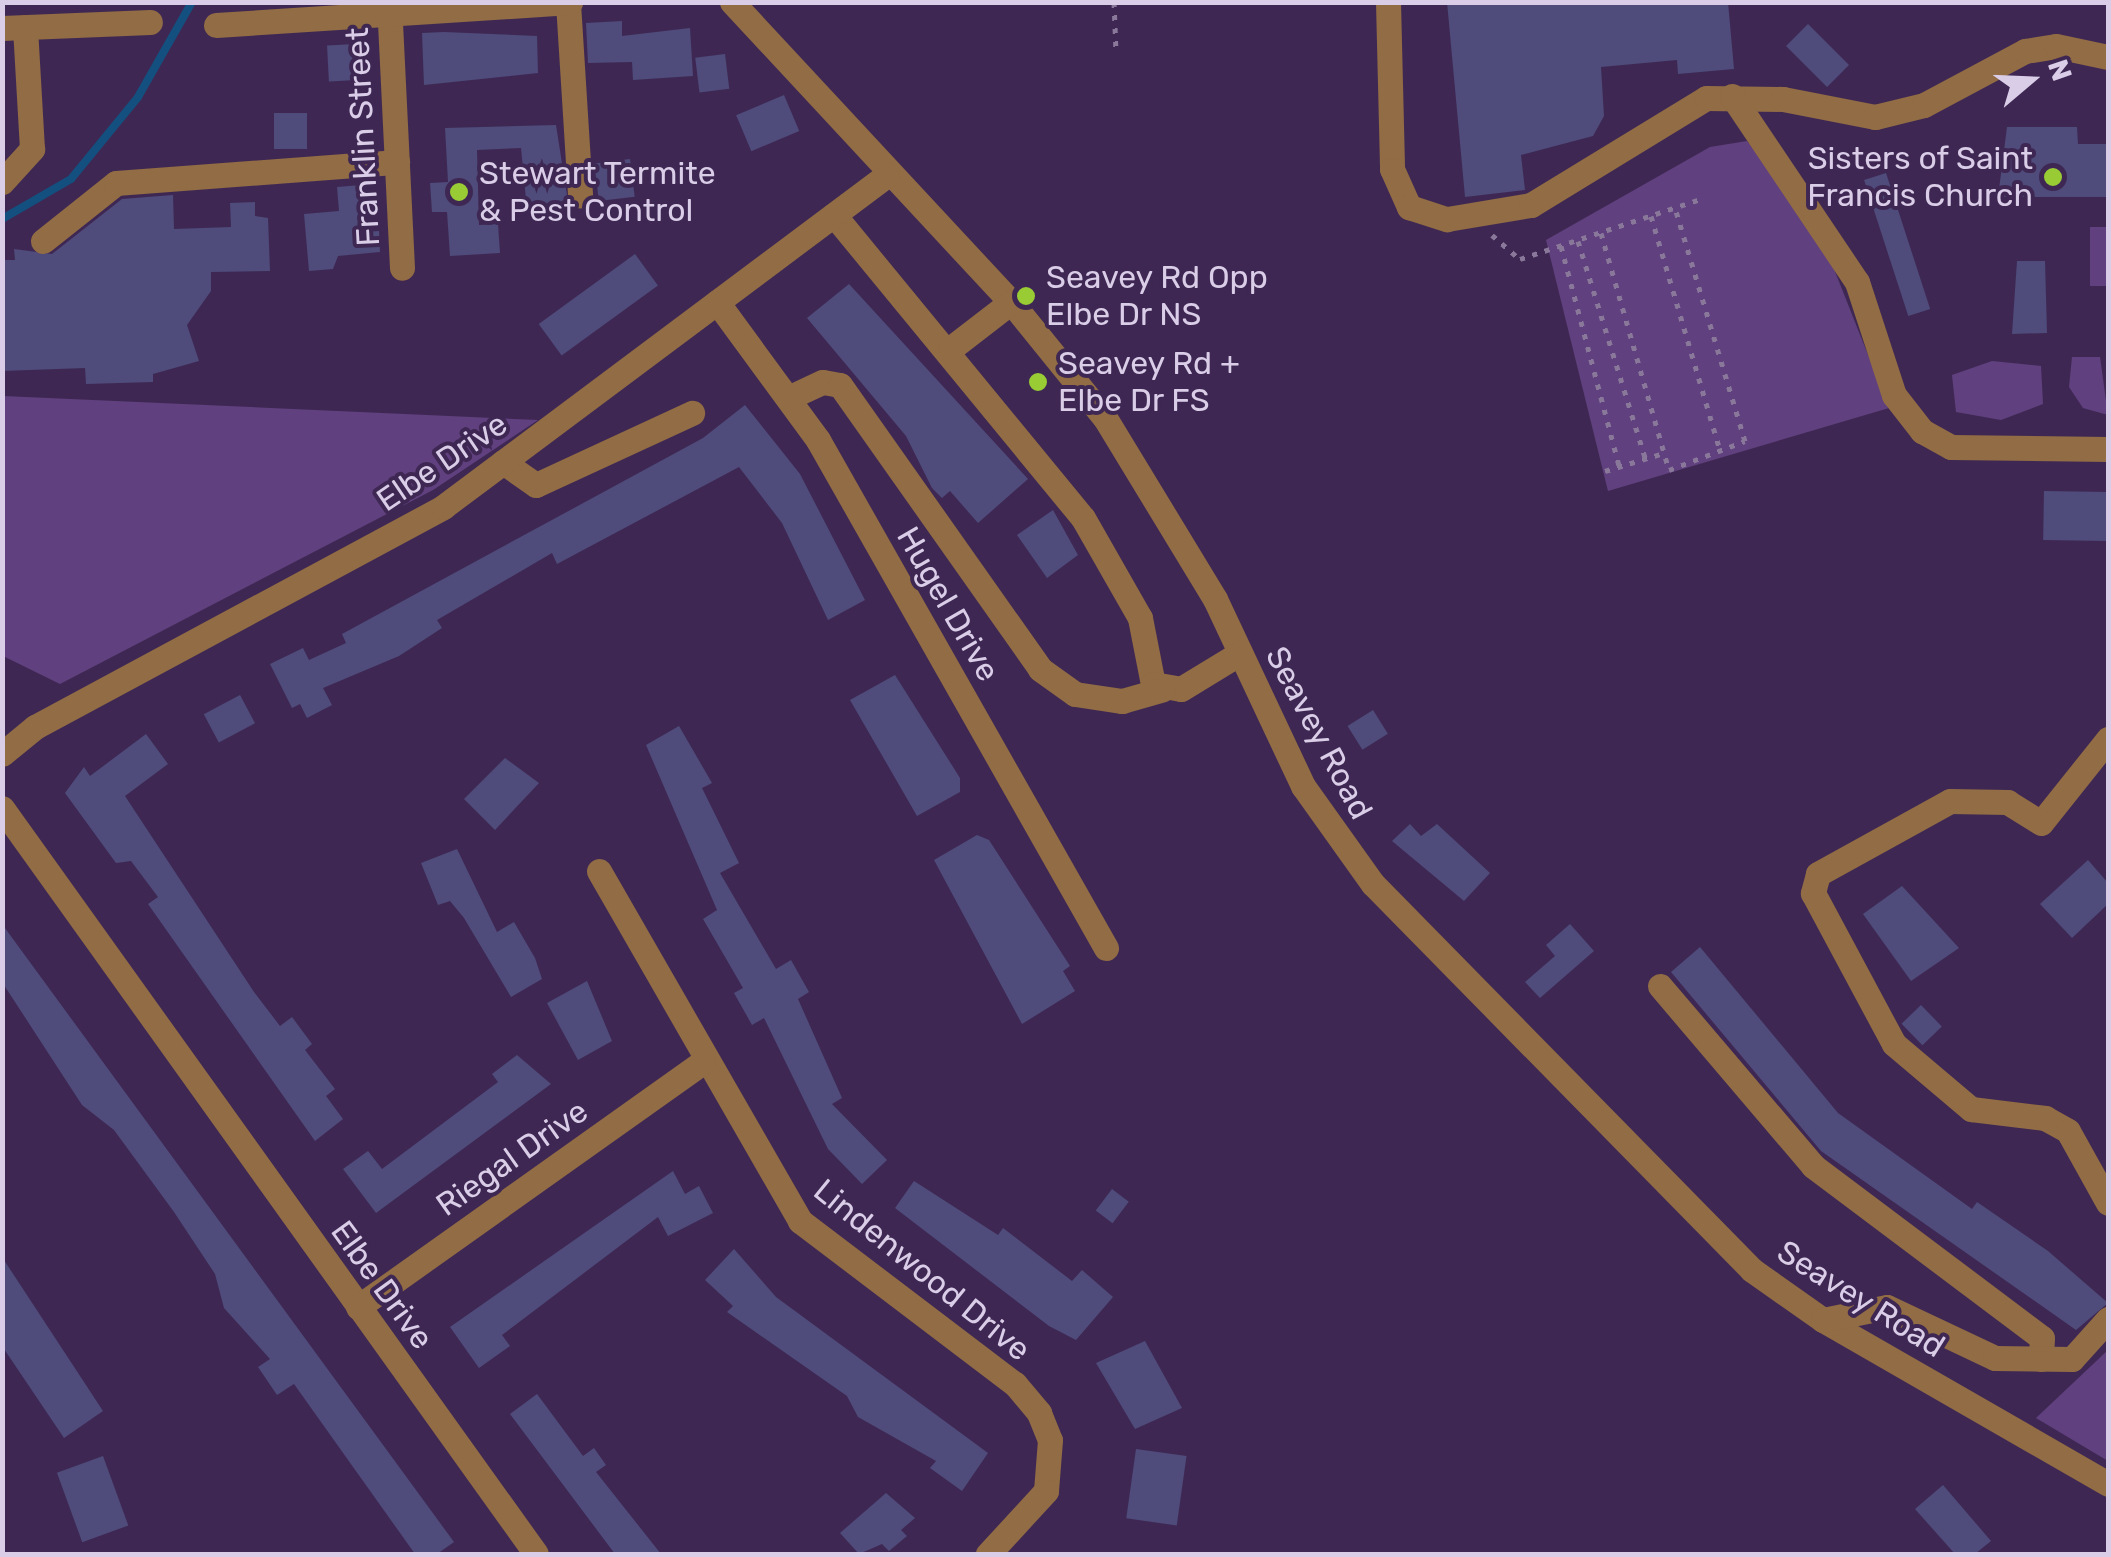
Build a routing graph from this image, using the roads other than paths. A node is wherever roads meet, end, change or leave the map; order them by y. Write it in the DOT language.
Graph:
graph roads {
  1 [pos="569,2"];
  2 [pos="732,2"];
  3 [pos="1388,2"];
  4 [pos="541,3"];
  5 [pos="389,8"];
  6 [pos="150,22"];
  7 [pos="216,25"];
  8 [pos="14,28"];
  9 [pos="2108,57"];
  10 [pos="1732,96"];
  11 [pos="397,162"];
  12 [pos="887,175"];
  13 [pos="12,176"];
  14 [pos="580,196"];
  15 [pos="834,215"];
  16 [pos="43,241"];
  17 [pos="402,268"];
  18 [pos="717,302"];
  19 [pos="1011,302"];
  20 [pos="950,348"];
  21 [pos="788,398"];
  22 [pos="692,413"];
  23 [pos="2108,450"];
  24 [pos="503,462"];
  25 [pos="1240,653"];
  26 [pos="1161,690"];
  27 [pos="2108,738"];
  28 [pos="2,754"];
  29 [pos="2,808"];
  30 [pos="600,871"];
  31 [pos="1106,948"];
  32 [pos="1660,986"];
  33 [pos="703,1062"];
  34 [pos="2108,1203"];
  35 [pos="358,1307"];
  36 [pos="2108,1319"];
  37 [pos="1823,1320"];
  38 [pos="2041,1359"];
  39 [pos="2108,1484"];
  40 [pos="536,1554"];
  41 [pos="988,1554"];
  1 -- 4 [label="street"];
  1 -- 14 [label="street"];
  2 -- 12 [label="street, Seavey Road"];
  3 -- 10 [label="street"];
  4 -- 5 [label="street"];
  5 -- 7 [label="street"];
  5 -- 11 [label="street, Franklin Street"];
  6 -- 8 [label="street"];
  8 -- 13 [label="street"];
  9 -- 10 [label="street"];
  10 -- 23 [label="street"];
  11 -- 16 [label="street"];
  11 -- 17 [label="street, Franklin Street"];
  12 -- 15 [label="street, Elbe Drive"];
  12 -- 19 [label="street, Seavey Road"];
  15 -- 18 [label="street, Elbe Drive"];
  15 -- 20 [label="street"];
  18 -- 21 [label="street, Hugel Drive"];
  18 -- 24 [label="street, Elbe Drive"];
  19 -- 20 [label="street"];
  19 -- 25 [label="street, Seavey Road"];
  20 -- 26 [label="street"];
  21 -- 26 [label="street"];
  21 -- 31 [label="street, Hugel Drive"];
  22 -- 24 [label="street"];
  24 -- 28 [label="street, Elbe Drive"];
  25 -- 26 [label="street"];
  25 -- 37 [label="street, Seavey Road"];
  27 -- 34 [label="street"];
  29 -- 35 [label="street, Elbe Drive"];
  30 -- 33 [label="street, Lindenwood Drive"];
  32 -- 38 [label="street"];
  33 -- 35 [label="street, Riegal Drive"];
  33 -- 41 [label="street, Lindenwood Drive"];
  35 -- 40 [label="street, Elbe Drive"];
  36 -- 38 [label="street"];
  37 -- 38 [label="street"];
  37 -- 39 [label="street, Seavey Road"];
}
